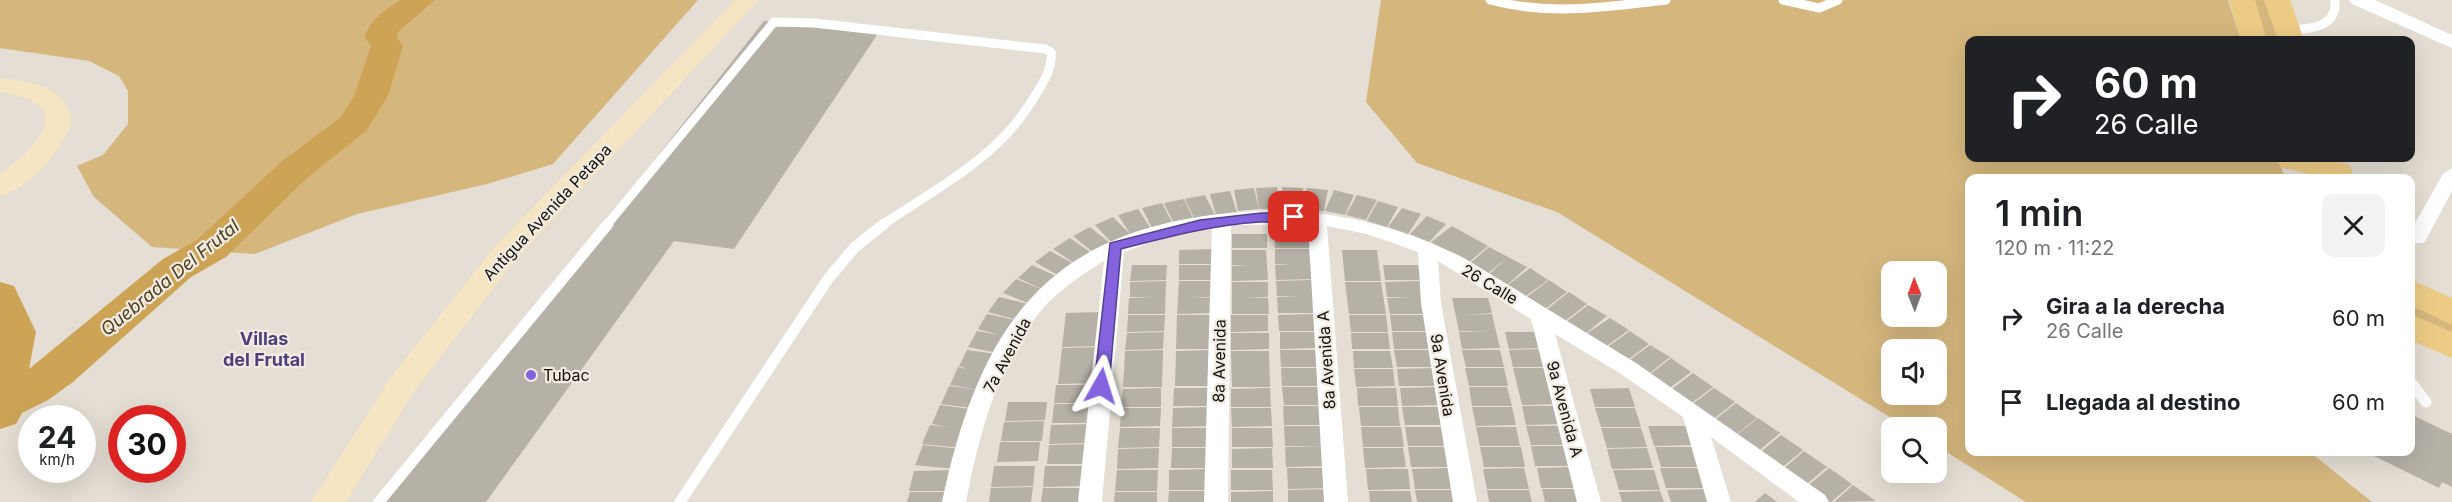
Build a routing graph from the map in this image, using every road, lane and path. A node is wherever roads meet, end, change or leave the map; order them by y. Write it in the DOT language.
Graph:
graph roads {
  1 [pos="748,0"];
  2 [pos="1490,0"];
  3 [pos="1666,0"];
  4 [pos="1783,0"];
  5 [pos="1838,0"];
  6 [pos="2242,0"];
  7 [pos="2277,0"];
  8 [pos="2335,0"];
  9 [pos="2359,0"];
  10 [pos="2289,35"];
  11 [pos="2253,36"];
  12 [pos="2452,42"];
  13 [pos="0,85"];
  14 [pos="2293,166"];
  15 [pos="2337,169"];
  16 [pos="2452,174"];
  17 [pos="0,187"];
  18 [pos="1317,218"];
  19 [pos="1222,220"];
  20 [pos="2417,238"];
  21 [pos="1115,246"];
  22 [pos="1427,248"];
  23 [pos="2415,293"];
  24 [pos="2452,313"];
  25 [pos="1540,315"];
  26 [pos="2415,328"];
  27 [pos="2452,346"];
  28 [pos="2415,388"];
  29 [pos="2426,402"];
  30 [pos="1693,414"];
  31 [pos="328,502"];
  32 [pos="379,502"];
  33 [pos="680,502"];
  34 [pos="954,502"];
  35 [pos="1090,502"];
  36 [pos="1216,502"];
  37 [pos="1336,502"];
  38 [pos="1465,502"];
  39 [pos="1589,502"];
  40 [pos="1719,502"];
  41 [pos="1817,502"];
  1 -- 31 [label="main road, Antigua Avenida Petapa"];
  2 -- 3 [label="lane"];
  4 -- 5 [label="lane"];
  6 -- 11 [label="main road"];
  7 -- 10 [label="main road"];
  8 -- 10 [label="lane"];
  9 -- 12 [label="street"];
  13 -- 17 [label="main road"];
  14 -- 15 [label="main road"];
  16 -- 20 [label="street"];
  18 -- 19 [label="street, 26 Calle"];
  18 -- 22 [label="street, 26 Calle"];
  18 -- 37 [label="street, 8a Avenida A"];
  19 -- 21 [label="street, 26 Calle"];
  19 -- 36 [label="street, 8a Avenida"];
  21 -- 34 [label="street, 7a Avenida"];
  21 -- 35 [label="street"];
  22 -- 25 [label="street, 26 Calle"];
  22 -- 38 [label="street, 9a Avenida"];
  23 -- 24 [label="main road"];
  25 -- 30 [label="street, 26 Calle"];
  25 -- 39 [label="street, 9a Avenida A"];
  26 -- 27 [label="main road"];
  28 -- 29 [label="lane"];
  30 -- 40 [label="street"];
  30 -- 41 [label="street, 26 Calle"];
  32 -- 33 [label="lane"];
}
